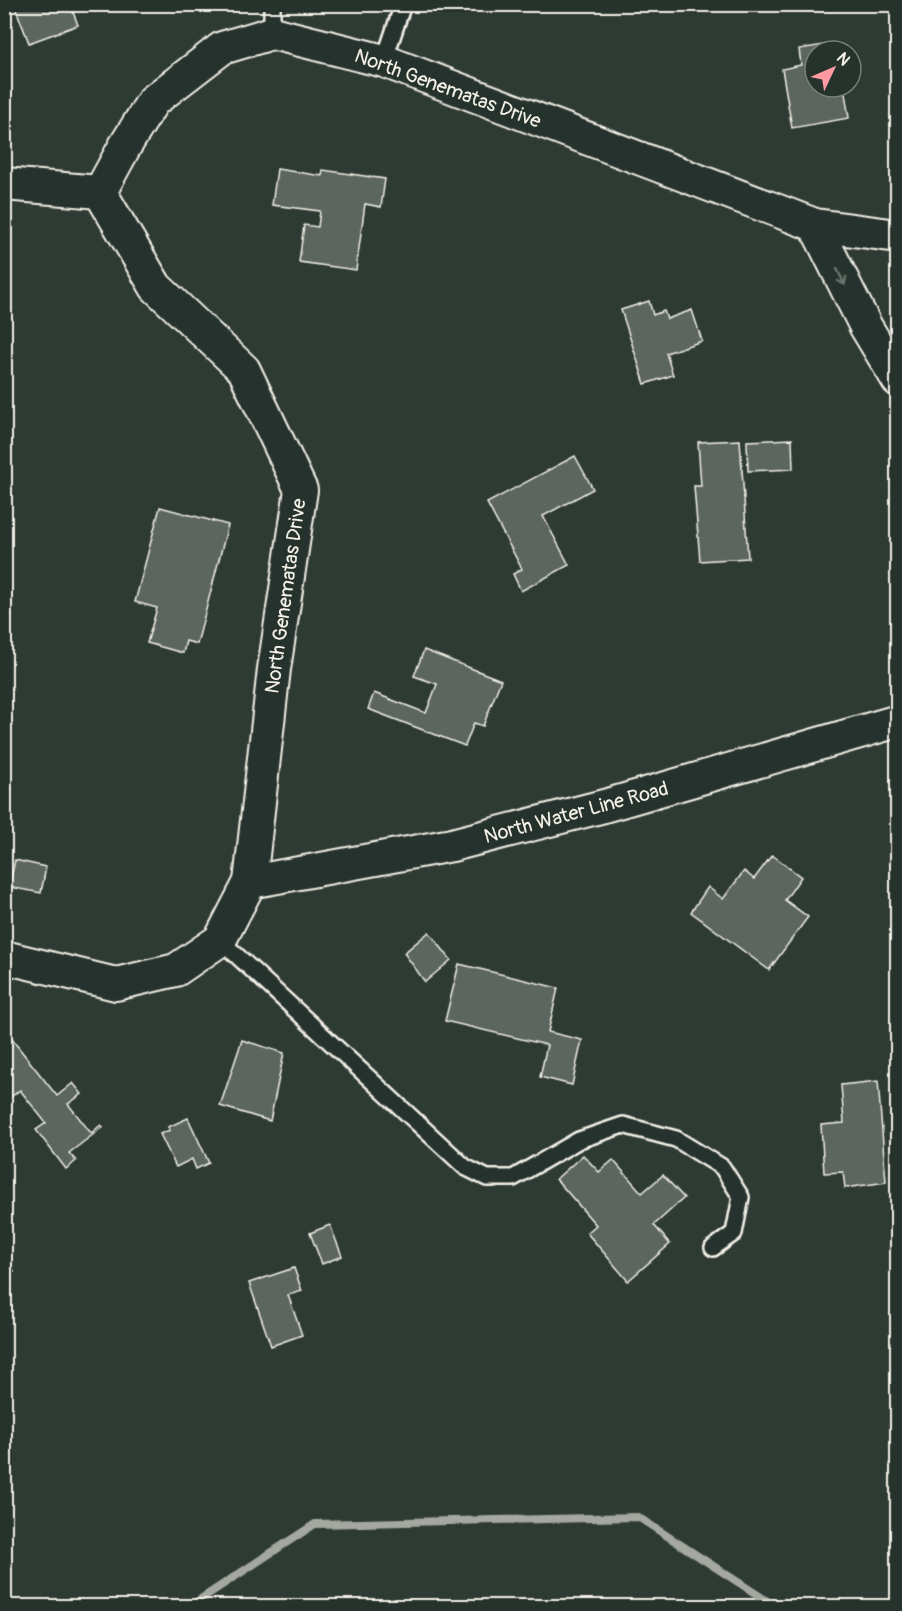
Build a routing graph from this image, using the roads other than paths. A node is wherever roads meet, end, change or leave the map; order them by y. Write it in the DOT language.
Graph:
graph roads {
  1 [pos="402,4"];
  2 [pos="272,19"];
  3 [pos="384,61"];
  4 [pos="4,184"];
  5 [pos="100,192"];
  6 [pos="815,225"];
  7 [pos="897,236"];
  8 [pos="897,380"];
  9 [pos="897,721"];
  10 [pos="250,882"];
  11 [pos="220,940"];
  12 [pos="4,957"];
  13 [pos="713,1248"];
  1 -- 3 [label="lane"];
  2 -- 3 [label="street, North Genematas Drive"];
  2 -- 5 [label="street, North Genematas Drive"];
  3 -- 6 [label="street, North Genematas Drive"];
  4 -- 5 [label="street"];
  5 -- 10 [label="street, North Genematas Drive"];
  6 -- 7 [label="street, North Genematas Drive"];
  6 -- 8 [label="street, one-way"];
  9 -- 10 [label="street, North Water Line Road"];
  10 -- 11 [label="street, North Genematas Drive"];
  11 -- 12 [label="street, North Genematas Drive"];
  11 -- 13 [label="lane"];
}
